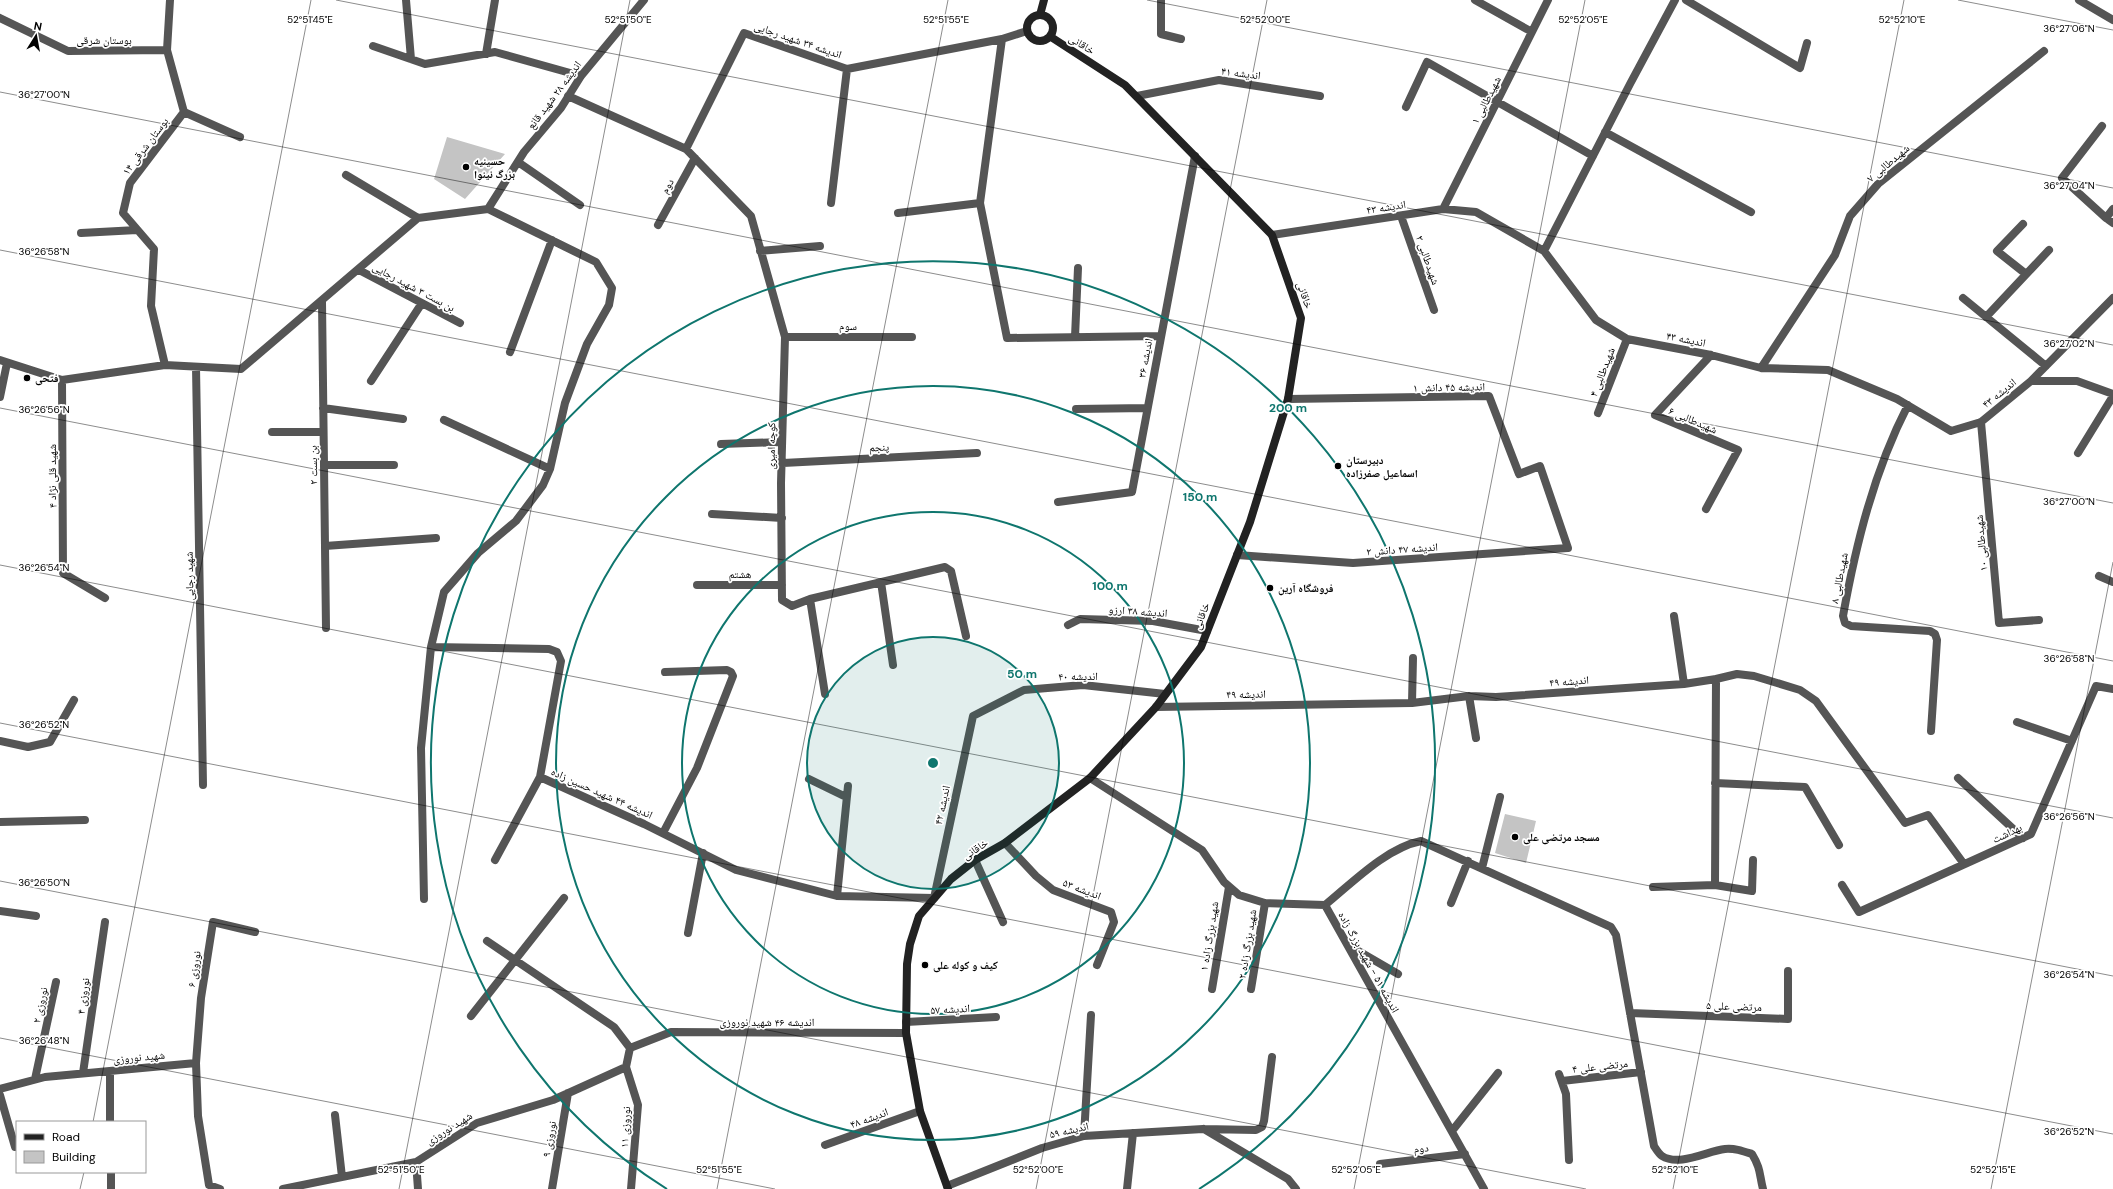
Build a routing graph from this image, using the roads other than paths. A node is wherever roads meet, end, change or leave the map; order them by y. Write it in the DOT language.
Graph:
graph roads {
  1 [pos="170,0"];
  2 [pos="406,0"];
  3 [pos="495,0"];
  4 [pos="644,0"];
  5 [pos="1044,0"];
  6 [pos="1161,0"];
  7 [pos="1475,0"];
  8 [pos="1548,0"];
  9 [pos="1676,0"];
  10 [pos="1686,0"];
  11 [pos="2079,0"];
  12 [pos="1040,15"];
  13 [pos="0,18"];
  14 [pos="2113,20"];
  15 [pos="1027,31"];
  16 [pos="1532,32"];
  17 [pos="1051,37"];
  18 [pos="1002,39"];
  19 [pos="1181,39"];
  20 [pos="1807,43"];
  21 [pos="373,46"];
  22 [pos="167,50"];
  23 [pos="2044,51"];
  24 [pos="486,54"];
  25 [pos="410,59"];
  26 [pos="847,69"];
  27 [pos="581,76"];
  28 [pos="568,96"];
  29 [pos="1137,96"];
  30 [pos="1320,96"];
  31 [pos="1498,101"];
  32 [pos="1406,107"];
  33 [pos="184,112"];
  34 [pos="2102,126"];
  35 [pos="1605,132"];
  36 [pos="240,137"];
  37 [pos="686,149"];
  38 [pos="1195,156"];
  39 [pos="1593,156"];
  40 [pos="695,158"];
  41 [pos="518,162"];
  42 [pos="346,175"];
  43 [pos="831,203"];
  44 [pos="980,204"];
  45 [pos="580,205"];
  46 [pos="488,209"];
  47 [pos="1443,209"];
  48 [pos="2113,209"];
  49 [pos="1751,212"];
  50 [pos="898,213"];
  51 [pos="1401,216"];
  52 [pos="418,218"];
  53 [pos="2106,218"];
  54 [pos="2113,223"];
  55 [pos="2023,224"];
  56 [pos="658,225"];
  57 [pos="137,230"];
  58 [pos="82,232"];
  59 [pos="1272,235"];
  60 [pos="552,240"];
  61 [pos="820,246"];
  62 [pos="2049,250"];
  63 [pos="760,251"];
  64 [pos="1544,251"];
  65 [pos="1078,268"];
  66 [pos="359,270"];
  67 [pos="2026,274"];
  68 [pos="1963,298"];
  69 [pos="2113,298"];
  70 [pos="322,302"];
  71 [pos="422,303"];
  72 [pos="1434,310"];
  73 [pos="1986,317"];
  74 [pos="460,323"];
  75 [pos="1160,336"];
  76 [pos="784,337"];
  77 [pos="912,337"];
  78 [pos="1075,337"];
  79 [pos="1627,338"];
  80 [pos="510,352"];
  81 [pos="1711,355"];
  82 [pos="4,361"];
  83 [pos="165,365"];
  84 [pos="2046,366"];
  85 [pos="196,367"];
  86 [pos="1761,368"];
  87 [pos="62,380"];
  88 [pos="371,381"];
  89 [pos="2031,381"];
  90 [pos="2113,395"];
  91 [pos="0,397"];
  92 [pos="1288,399"];
  93 [pos="1908,405"];
  94 [pos="323,408"];
  95 [pos="1147,408"];
  96 [pos="1076,409"];
  97 [pos="1598,413"];
  98 [pos="403,419"];
  99 [pos="444,420"];
  100 [pos="1981,422"];
  101 [pos="272,432"];
  102 [pos="323,432"];
  103 [pos="782,442"];
  104 [pos="721,444"];
  105 [pos="977,453"];
  106 [pos="2078,453"];
  107 [pos="783,463"];
  108 [pos="324,465"];
  109 [pos="394,465"];
  110 [pos="550,469"];
  111 [pos="1058,502"];
  112 [pos="1706,510"];
  113 [pos="712,514"];
  114 [pos="782,518"];
  115 [pos="436,538"];
  116 [pos="325,546"];
  117 [pos="1568,548"];
  118 [pos="1237,555"];
  119 [pos="2099,576"];
  120 [pos="882,582"];
  121 [pos="2113,582"];
  122 [pos="697,585"];
  123 [pos="782,585"];
  124 [pos="105,598"];
  125 [pos="810,599"];
  126 [pos="1674,616"];
  127 [pos="2039,620"];
  128 [pos="1068,625"];
  129 [pos="326,628"];
  130 [pos="1207,631"];
  131 [pos="966,636"];
  132 [pos="431,647"];
  133 [pos="1413,658"];
  134 [pos="893,665"];
  135 [pos="665,672"];
  136 [pos="1716,679"];
  137 [pos="1684,684"];
  138 [pos="2113,689"];
  139 [pos="824,694"];
  140 [pos="1165,694"];
  141 [pos="1469,696"];
  142 [pos="74,700"];
  143 [pos="1412,703"];
  144 [pos="1156,707"];
  145 [pos="973,716"];
  146 [pos="2017,722"];
  147 [pos="1931,730"];
  148 [pos="1476,738"];
  149 [pos="0,741"];
  150 [pos="2072,741"];
  151 [pos="540,777"];
  152 [pos="1090,778"];
  153 [pos="1958,778"];
  154 [pos="809,779"];
  155 [pos="1715,783"];
  156 [pos="203,785"];
  157 [pos="848,786"];
  158 [pos="1500,796"];
  159 [pos="846,797"];
  160 [pos="85,820"];
  161 [pos="0,822"];
  162 [pos="663,834"];
  163 [pos="2023,838"];
  164 [pos="1005,843"];
  165 [pos="1839,845"];
  166 [pos="703,853"];
  167 [pos="495,860"];
  168 [pos="975,860"];
  169 [pos="1753,860"];
  170 [pos="1468,861"];
  171 [pos="1964,864"];
  172 [pos="1482,868"];
  173 [pos="1714,885"];
  174 [pos="1842,885"];
  175 [pos="1653,886"];
  176 [pos="1229,887"];
  177 [pos="837,896"];
  178 [pos="564,898"];
  179 [pos="934,898"];
  180 [pos="424,899"];
  181 [pos="1264,903"];
  182 [pos="1451,903"];
  183 [pos="1325,905"];
  184 [pos="0,911"];
  185 [pos="36,916"];
  186 [pos="105,922"];
  187 [pos="1003,922"];
  188 [pos="255,932"];
  189 [pos="688,933"];
  190 [pos="487,942"];
  191 [pos="1347,944"];
  192 [pos="516,961"];
  193 [pos="1097,965"];
  194 [pos="1788,971"];
  195 [pos="1398,974"];
  196 [pos="56,982"];
  197 [pos="1212,989"];
  198 [pos="1251,989"];
  199 [pos="1630,1013"];
  200 [pos="1091,1015"];
  201 [pos="471,1016"];
  202 [pos="996,1017"];
  203 [pos="906,1022"];
  204 [pos="906,1033"];
  205 [pos="630,1048"];
  206 [pos="1272,1058"];
  207 [pos="196,1063"];
  208 [pos="626,1068"];
  209 [pos="110,1071"];
  210 [pos="1641,1072"];
  211 [pos="83,1073"];
  212 [pos="1498,1073"];
  213 [pos="35,1080"];
  214 [pos="0,1089"];
  215 [pos="568,1093"];
  216 [pos="0,1096"];
  217 [pos="920,1111"];
  218 [pos="335,1114"];
  219 [pos="110,1121"];
  220 [pos="1203,1129"];
  221 [pos="1452,1131"];
  222 [pos="1133,1133"];
  223 [pos="1084,1136"];
  224 [pos="825,1145"];
  225 [pos="15,1147"];
  226 [pos="1465,1154"];
  227 [pos="1569,1160"];
  228 [pos="416,1162"];
  229 [pos="1380,1164"];
  230 [pos="111,1173"];
  231 [pos="342,1177"];
  232 [pos="323,1181"];
  233 [pos="947,1187"];
  234 [pos="111,1189"];
  235 [pos="220,1189"];
  236 [pos="282,1189"];
  237 [pos="319,1189"];
  238 [pos="418,1189"];
  239 [pos="552,1189"];
  240 [pos="631,1189"];
  241 [pos="1127,1189"];
  242 [pos="1296,1189"];
  243 [pos="1484,1189"];
  244 [pos="1763,1189"];
  1 -- 22 [label="street"];
  2 -- 25 [label="street"];
  3 -- 24 [label="street"];
  4 -- 27 [label="street, اندیشه ۲۸ شهید قانع"];
  5 -- 12 [label="main road"];
  6 -- 19 [label="street"];
  7 -- 16 [label="street"];
  8 -- 16 [label="street, شهیدطالبی ۱"];
  9 -- 35 [label="street"];
  10 -- 20 [label="street"];
  11 -- 14 [label="street"];
  12 -- 15 [label="main road"];
  12 -- 17 [label="main road"];
  13 -- 22 [label="street, بوستان شرقی"];
  15 -- 17 [label="main road"];
  15 -- 18 [label="street, اندیشه ۳۴ شهید رجایی"];
  16 -- 31 [label="street, شهیدطالبی ۱"];
  17 -- 29 [label="main road, خاقانی"];
  18 -- 26 [label="street, اندیشه ۳۴ شهید رجایی"];
  18 -- 44 [label="street"];
  21 -- 25 [label="street"];
  22 -- 33 [label="street"];
  23 -- 86 [label="street, شهیدطالبی ۷"];
  24 -- 25 [label="street"];
  24 -- 27 [label="street"];
  26 -- 37 [label="street, اندیشه ۳۴ شهید رجایی"];
  26 -- 43 [label="street"];
  27 -- 28 [label="street, اندیشه ۲۸ شهید قانع"];
  28 -- 37 [label="street"];
  28 -- 41 [label="street, اندیشه ۲۸ شهید قانع"];
  29 -- 30 [label="street, اندیشه ۴۱"];
  29 -- 38 [label="main road, خاقانی"];
  31 -- 32 [label="street"];
  31 -- 39 [label="street"];
  31 -- 47 [label="street, شهیدطالبی ۱"];
  33 -- 36 [label="street"];
  33 -- 57 [label="street, بوستان شرقی ۱۴"];
  34 -- 53 [label="street"];
  35 -- 39 [label="street"];
  35 -- 49 [label="street"];
  37 -- 40 [label="street, کوچه امیری"];
  38 -- 59 [label="main road, خاقانی"];
  38 -- 75 [label="street, اندیشه ۳۶"];
  39 -- 64 [label="street"];
  40 -- 56 [label="street, دوم"];
  40 -- 63 [label="street, کوچه امیری"];
  41 -- 45 [label="street"];
  41 -- 46 [label="street, اندیشه ۲۸ شهید قانع"];
  42 -- 52 [label="street"];
  44 -- 50 [label="street"];
  44 -- 78 [label="street"];
  46 -- 52 [label="street"];
  46 -- 60 [label="street"];
  47 -- 51 [label="street, اندیشه ۴۳"];
  47 -- 64 [label="street, اندیشه ۴۳"];
  48 -- 53 [label="street"];
  51 -- 59 [label="street, اندیشه ۴۳"];
  51 -- 72 [label="street, شهیدطالبی ۲"];
  52 -- 66 [label="street"];
  53 -- 54 [label="street"];
  55 -- 67 [label="street"];
  57 -- 58 [label="street"];
  57 -- 83 [label="street, بوستان شرقی ۱۴"];
  59 -- 92 [label="main road, خاقانی"];
  60 -- 80 [label="street"];
  60 -- 110 [label="street"];
  61 -- 63 [label="street"];
  62 -- 67 [label="street"];
  63 -- 76 [label="street, کوچه امیری"];
  64 -- 79 [label="street, اندیشه ۴۳"];
  65 -- 78 [label="street"];
  66 -- 70 [label="street"];
  66 -- 71 [label="street, بن بست ۳ شهید رجایی"];
  67 -- 73 [label="street"];
  68 -- 73 [label="street"];
  69 -- 84 [label="street"];
  70 -- 85 [label="street"];
  70 -- 94 [label="street, بن بست ۲"];
  71 -- 74 [label="street, بن بست ۳ شهید رجایی"];
  71 -- 88 [label="street"];
  73 -- 84 [label="street"];
  75 -- 78 [label="street"];
  75 -- 95 [label="street, اندیشه ۳۶"];
  76 -- 77 [label="street, سوم"];
  76 -- 103 [label="street, کوچه امیری"];
  79 -- 81 [label="street, اندیشه ۴۳"];
  79 -- 97 [label="street, شهیدطالبی ۴"];
  81 -- 86 [label="street, اندیشه ۴۳"];
  81 -- 112 [label="street, شهیدطالبی ۶"];
  82 -- 87 [label="street"];
  82 -- 91 [label="street"];
  83 -- 85 [label="street"];
  83 -- 87 [label="street"];
  84 -- 89 [label="street"];
  85 -- 156 [label="street, شهید رجایی"];
  86 -- 93 [label="street, اندیشه ۴۳"];
  87 -- 124 [label="street, شهید قلی نژاد ۴"];
  89 -- 90 [label="street, اندیشه ۴۳"];
  89 -- 100 [label="street, اندیشه ۴۳"];
  90 -- 106 [label="street"];
  92 -- 117 [label="street, اندیشه ۴۵ دانش ۱"];
  92 -- 118 [label="main road, خاقانی"];
  93 -- 100 [label="street, اندیشه ۴۳"];
  93 -- 147 [label="street, شهیدطالبی ۸"];
  94 -- 98 [label="street"];
  94 -- 102 [label="street, بن بست ۲"];
  95 -- 96 [label="street"];
  95 -- 111 [label="street, اندیشه ۳۶"];
  99 -- 110 [label="street"];
  100 -- 127 [label="street, شهیدطالبی ۱۰"];
  101 -- 102 [label="street"];
  102 -- 108 [label="street, بن بست ۲"];
  103 -- 104 [label="street"];
  103 -- 107 [label="street, کوچه امیری"];
  105 -- 107 [label="street, پنجم"];
  107 -- 114 [label="street, کوچه امیری"];
  108 -- 109 [label="street"];
  108 -- 116 [label="street, بن بست ۲"];
  110 -- 132 [label="street"];
  113 -- 114 [label="street"];
  114 -- 123 [label="street, کوچه امیری"];
  115 -- 116 [label="street"];
  116 -- 129 [label="street, بن بست ۲"];
  117 -- 118 [label="street, اندیشه ۴۷ دانش ۲"];
  118 -- 130 [label="main road, خاقانی"];
  119 -- 121 [label="street"];
  120 -- 125 [label="street, کوچه امیری"];
  120 -- 131 [label="street, کوچه امیری"];
  120 -- 134 [label="street"];
  122 -- 123 [label="street, هشتم"];
  123 -- 125 [label="street, کوچه امیری"];
  125 -- 139 [label="street"];
  126 -- 137 [label="street"];
  128 -- 130 [label="street, اندیشه ۳۸ ارزو"];
  130 -- 140 [label="main road, خاقانی"];
  132 -- 151 [label="street, اندیشه ۴۴ شهید حسین زاده"];
  132 -- 180 [label="street"];
  133 -- 143 [label="street"];
  135 -- 162 [label="street"];
  136 -- 137 [label="street, اندیشه ۴۹"];
  136 -- 155 [label="street"];
  136 -- 171 [label="street, اندیشه ۴۹"];
  137 -- 141 [label="street, اندیشه ۴۹"];
  138 -- 150 [label="street, بهداشت"];
  140 -- 144 [label="main road, خاقانی"];
  140 -- 145 [label="street, اندیشه ۴۰"];
  141 -- 143 [label="street, اندیشه ۴۹"];
  141 -- 148 [label="street"];
  142 -- 149 [label="street"];
  143 -- 144 [label="street, اندیشه ۴۹"];
  144 -- 152 [label="main road, خاقانی"];
  145 -- 179 [label="street, اندیشه ۴۲"];
  146 -- 150 [label="street"];
  150 -- 163 [label="street, بهداشت"];
  151 -- 162 [label="street, اندیشه ۴۴ شهید حسین زاده"];
  151 -- 167 [label="street"];
  152 -- 164 [label="main road, خاقانی"];
  152 -- 176 [label="street, اندیشه ۵۱ - شهید بزرگ زاده"];
  153 -- 163 [label="street"];
  154 -- 159 [label="street"];
  155 -- 165 [label="street"];
  155 -- 173 [label="street"];
  157 -- 159 [label="street"];
  158 -- 172 [label="street"];
  159 -- 177 [label="street"];
  160 -- 161 [label="street"];
  162 -- 166 [label="street, اندیشه ۴۴ شهید حسین زاده"];
  163 -- 171 [label="street, بهداشت"];
  164 -- 168 [label="main road, خاقانی"];
  164 -- 193 [label="street, اندیشه ۵۳"];
  166 -- 177 [label="street, اندیشه ۴۴ شهید حسین زاده"];
  166 -- 189 [label="street"];
  168 -- 179 [label="main road, خاقانی"];
  168 -- 187 [label="street"];
  169 -- 173 [label="street"];
  170 -- 172 [label="street"];
  170 -- 182 [label="street"];
  170 -- 183 [label="street"];
  171 -- 174 [label="street, بهداشت"];
  172 -- 199 [label="street"];
  173 -- 175 [label="street"];
  176 -- 181 [label="street, اندیشه ۵۱ - شهید بزرگ زاده"];
  176 -- 197 [label="street, شهید بزرگ زاده ۱"];
  177 -- 179 [label="street, اندیشه ۴۴ شهید حسین زاده"];
  178 -- 192 [label="street"];
  179 -- 203 [label="main road, خاقانی"];
  181 -- 183 [label="street, اندیشه ۵۱ - شهید بزرگ زاده"];
  181 -- 198 [label="street, شهید بزرگ زاده ۲"];
  183 -- 191 [label="street, اندیشه ۵۱ - شهید بزرگ زاده"];
  184 -- 185 [label="street"];
  186 -- 211 [label="street, نوروزی ۴"];
  188 -- 207 [label="street, نوروزی ۶"];
  190 -- 192 [label="street"];
  191 -- 195 [label="street"];
  191 -- 221 [label="street, اندیشه ۵۱ - شهید بزرگ زاده"];
  192 -- 201 [label="street"];
  192 -- 205 [label="street"];
  194 -- 199 [label="street, مرتضی علی ۵"];
  196 -- 213 [label="street, نوروزی ۲"];
  199 -- 210 [label="street"];
  200 -- 223 [label="street"];
  202 -- 203 [label="street, اندیشه ۵۷"];
  203 -- 204 [label="main road, خاقانی"];
  204 -- 205 [label="street, اندیشه ۴۶ شهید نوروزی"];
  204 -- 217 [label="main road, خاقانی"];
  205 -- 208 [label="street"];
  206 -- 220 [label="street, اندیشه ۵۹"];
  207 -- 209 [label="street, شهید نوروزی"];
  207 -- 235 [label="street"];
  208 -- 215 [label="street, شهید نوروزی"];
  208 -- 240 [label="street, نوروزی ۱۱"];
  209 -- 211 [label="street, شهید نوروزی"];
  209 -- 219 [label="street"];
  210 -- 227 [label="street, مرتضی علی ۴"];
  210 -- 244 [label="street"];
  211 -- 213 [label="street, شهید نوروزی"];
  212 -- 221 [label="street"];
  213 -- 214 [label="street, شهید نوروزی"];
  215 -- 228 [label="street, شهید نوروزی"];
  215 -- 239 [label="street, نوروزی ۹"];
  216 -- 225 [label="street"];
  217 -- 224 [label="street, اندیشه ۴۸"];
  217 -- 233 [label="main road, خاقانی"];
  218 -- 231 [label="street"];
  220 -- 222 [label="street, اندیشه ۵۹"];
  220 -- 242 [label="street"];
  221 -- 226 [label="street, اندیشه ۵۱ - شهید بزرگ زاده"];
  222 -- 223 [label="street, اندیشه ۵۹"];
  222 -- 241 [label="street"];
  223 -- 233 [label="street, اندیشه ۵۹"];
  226 -- 229 [label="street, دوم"];
  226 -- 243 [label="street, اندیشه ۵۱ - شهید بزرگ زاده"];
  228 -- 231 [label="street, شهید نوروزی"];
  228 -- 238 [label="street"];
  230 -- 234 [label="street"];
  231 -- 232 [label="street, شهید نوروزی"];
  232 -- 236 [label="street, شهید نوروزی"];
  232 -- 237 [label="street"];
}
